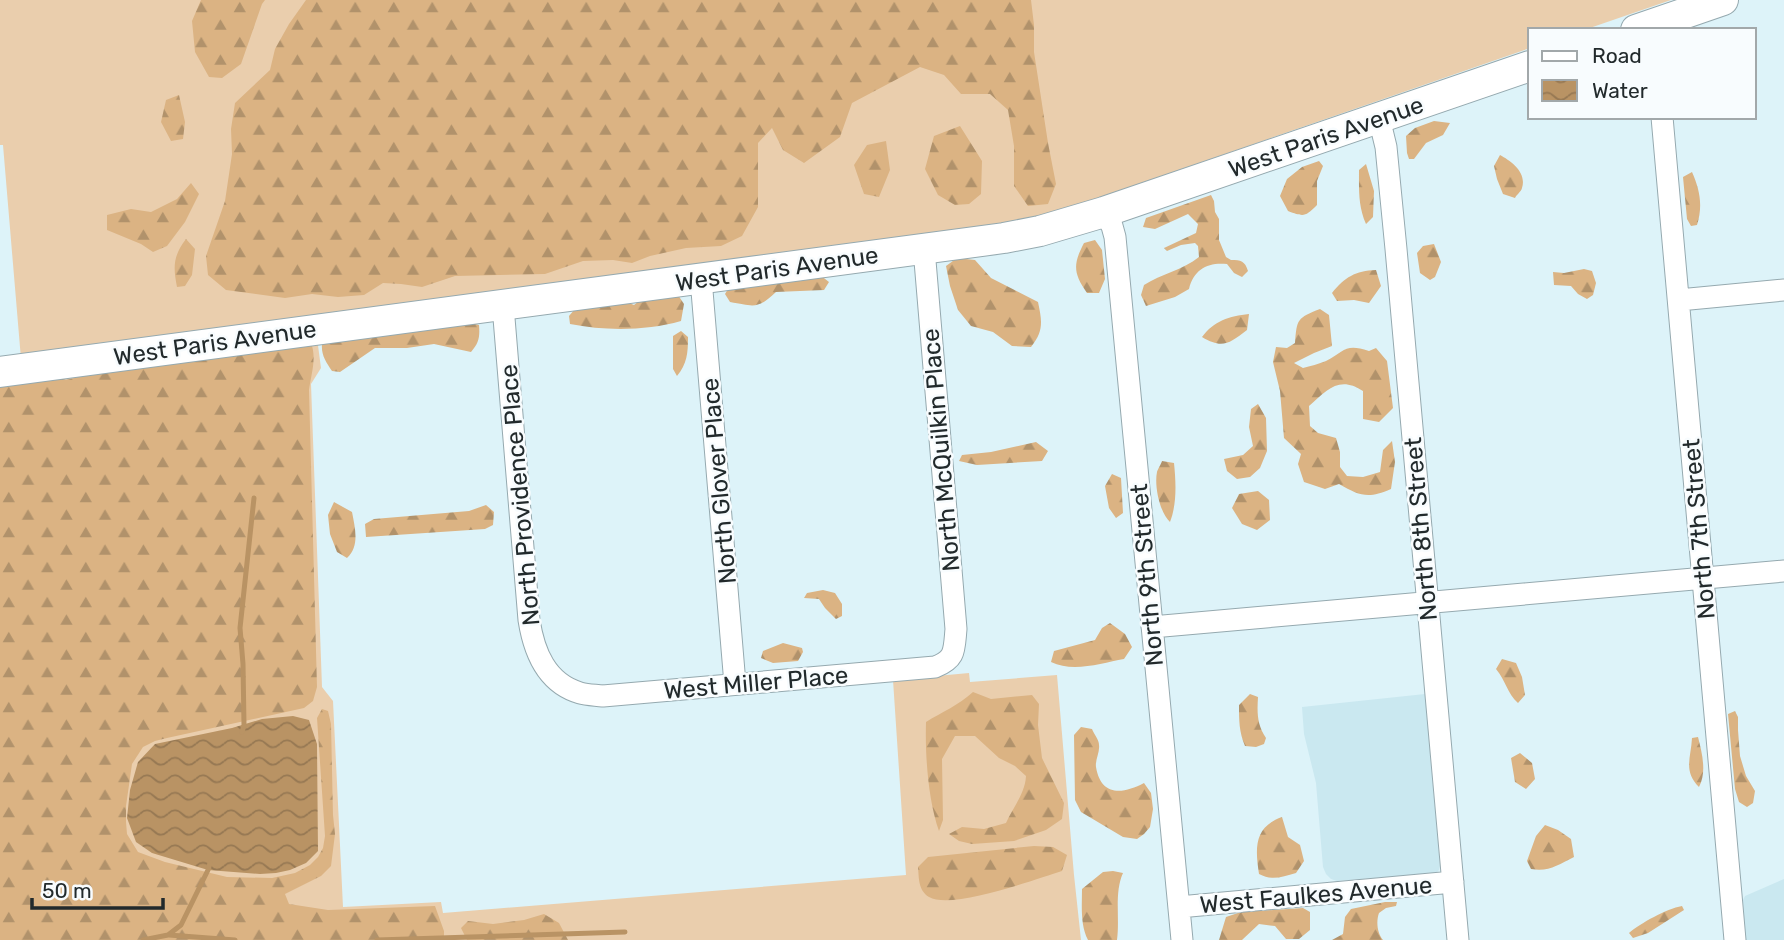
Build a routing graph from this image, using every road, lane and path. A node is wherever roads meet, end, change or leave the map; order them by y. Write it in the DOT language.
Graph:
graph roads {
  1 [pos="1723,0"];
  2 [pos="1646,28"];
  3 [pos="1528,67"];
  4 [pos="1379,118"];
  5 [pos="1662,119"];
  6 [pos="1104,212"];
  7 [pos="924,249"];
  8 [pos="701,279"];
  9 [pos="1784,290"];
  10 [pos="1679,300"];
  11 [pos="503,306"];
  12 [pos="0,372"];
  13 [pos="1784,571"];
  14 [pos="1703,578"];
  15 [pos="1428,603"];
  16 [pos="1152,627"];
  17 [pos="954,650"];
  18 [pos="555,678"];
  19 [pos="735,684"];
  20 [pos="1453,882"];
  21 [pos="1179,907"];
  22 [pos="1182,940"];
  23 [pos="1458,940"];
  24 [pos="1735,940"];
  1 -- 2 [label="main road"];
  3 -- 4 [label="main road, West Paris Avenue"];
  4 -- 6 [label="main road, West Paris Avenue"];
  4 -- 15 [label="street, North 8th Street"];
  5 -- 10 [label="street, North 7th Street"];
  6 -- 7 [label="main road, West Paris Avenue"];
  6 -- 16 [label="street, North 9th Street"];
  7 -- 8 [label="main road, West Paris Avenue"];
  7 -- 17 [label="street, North McQuilkin Place"];
  8 -- 11 [label="main road, West Paris Avenue"];
  8 -- 19 [label="street, North Glover Place"];
  9 -- 10 [label="street"];
  10 -- 14 [label="street, North 7th Street"];
  11 -- 12 [label="main road, West Paris Avenue"];
  11 -- 18 [label="street, North Providence Place"];
  13 -- 14 [label="street"];
  14 -- 15 [label="street"];
  14 -- 24 [label="street, North 7th Street"];
  15 -- 16 [label="street"];
  15 -- 20 [label="street, North 8th Street"];
  16 -- 21 [label="street, North 9th Street"];
  17 -- 19 [label="street, West Miller Place"];
  18 -- 19 [label="street, West Miller Place"];
  20 -- 21 [label="street, West Faulkes Avenue"];
  20 -- 23 [label="street, North 8th Street"];
  21 -- 22 [label="street, North 9th Street"];
}
